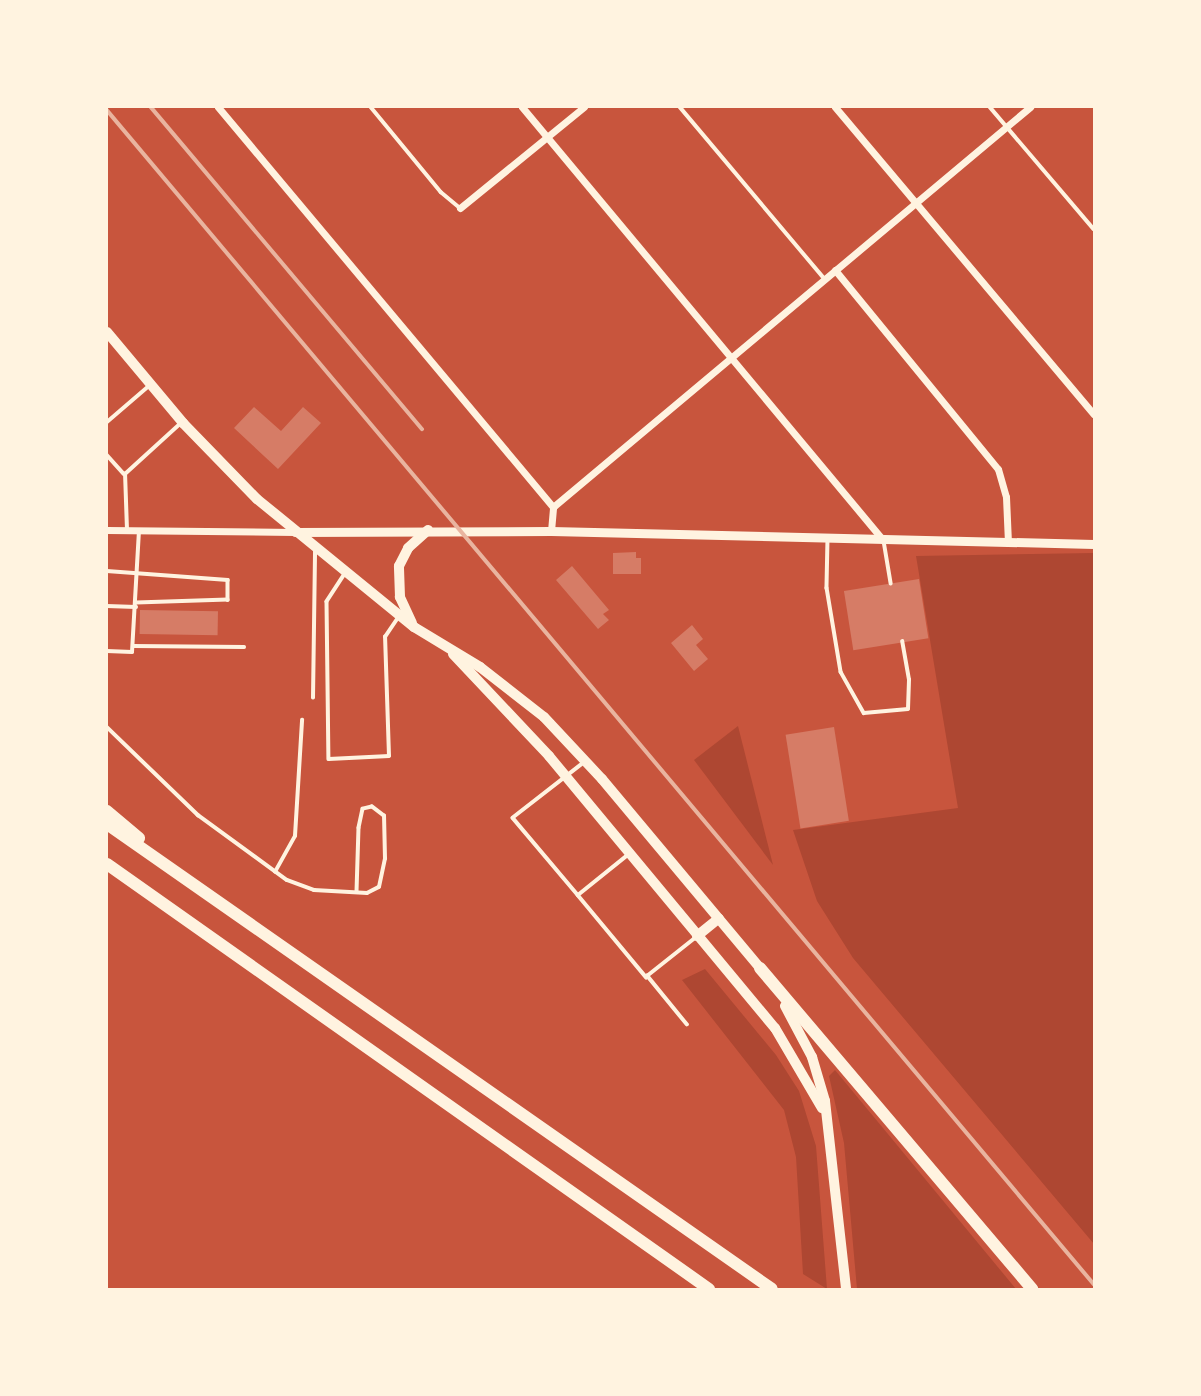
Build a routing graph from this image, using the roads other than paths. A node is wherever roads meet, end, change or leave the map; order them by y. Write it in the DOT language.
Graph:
graph roads {
  1 [pos="218,107"];
  2 [pos="371,107"];
  3 [pos="522,107"];
  4 [pos="584,107"];
  5 [pos="680,107"];
  6 [pos="835,107"];
  7 [pos="990,107"];
  8 [pos="1030,107"];
  9 [pos="1007,126"];
  10 [pos="547,137"];
  11 [pos="915,204"];
  12 [pos="460,208"];
  13 [pos="1094,229"];
  14 [pos="835,270"];
  15 [pos="825,279"];
  16 [pos="107,332"];
  17 [pos="731,357"];
  18 [pos="150,384"];
  19 [pos="1094,415"];
  20 [pos="107,422"];
  21 [pos="183,423"];
  22 [pos="107,455"];
  23 [pos="125,474"];
  24 [pos="553,507"];
  25 [pos="107,530"];
  26 [pos="127,530"];
  27 [pos="139,530"];
  28 [pos="428,530"];
  29 [pos="551,531"];
  30 [pos="295,532"];
  31 [pos="828,539"];
  32 [pos="884,541"];
  33 [pos="1008,543"];
  34 [pos="1094,544"];
  35 [pos="315,548"];
  36 [pos="107,570"];
  37 [pos="138,572"];
  38 [pos="347,573"];
  39 [pos="891,583"];
  40 [pos="137,605"];
  41 [pos="107,606"];
  42 [pos="400,615"];
  43 [pos="414,627"];
  44 [pos="902,642"];
  45 [pos="133,646"];
  46 [pos="244,647"];
  47 [pos="107,651"];
  48 [pos="451,652"];
  49 [pos="313,698"];
  50 [pos="302,720"];
  51 [pos="107,727"];
  52 [pos="586,761"];
  53 [pos="566,776"];
  54 [pos="107,811"];
  55 [pos="107,824"];
  56 [pos="629,854"];
  57 [pos="107,864"];
  58 [pos="107,869"];
  59 [pos="275,872"];
  60 [pos="201,890"];
  61 [pos="357,891"];
  62 [pos="578,895"];
  63 [pos="179,915"];
  64 [pos="719,918"];
  65 [pos="697,936"];
  66 [pos="760,968"];
  67 [pos="649,979"];
  68 [pos="687,1025"];
  69 [pos="828,1121"];
  70 [pos="709,1289"];
  71 [pos="772,1289"];
  72 [pos="846,1289"];
  73 [pos="1032,1289"];
  1 -- 24 [label="street"];
  2 -- 12 [label="lane"];
  3 -- 10 [label="street"];
  4 -- 10 [label="street"];
  5 -- 15 [label="lane"];
  6 -- 11 [label="street"];
  7 -- 9 [label="lane"];
  8 -- 9 [label="street"];
  9 -- 11 [label="street"];
  9 -- 13 [label="lane"];
  10 -- 12 [label="street"];
  10 -- 17 [label="street"];
  11 -- 14 [label="street"];
  11 -- 19 [label="street"];
  14 -- 15 [label="street"];
  14 -- 33 [label="street"];
  15 -- 17 [label="street"];
  16 -- 18 [label="main road"];
  17 -- 24 [label="street"];
  17 -- 32 [label="street"];
  18 -- 20 [label="lane"];
  18 -- 21 [label="main road"];
  21 -- 23 [label="lane"];
  21 -- 30 [label="main road"];
  22 -- 23 [label="lane"];
  23 -- 26 [label="lane"];
  24 -- 29 [label="street"];
  25 -- 26 [label="street"];
  26 -- 27 [label="street"];
  27 -- 30 [label="street"];
  27 -- 37 [label="lane"];
  28 -- 29 [label="street"];
  28 -- 30 [label="street"];
  28 -- 43 [label="main road"];
  29 -- 31 [label="street"];
  30 -- 35 [label="main road"];
  31 -- 32 [label="street"];
  31 -- 44 [label="lane"];
  32 -- 33 [label="street"];
  32 -- 39 [label="lane"];
  33 -- 34 [label="street"];
  35 -- 38 [label="main road"];
  35 -- 49 [label="lane"];
  36 -- 37 [label="lane"];
  37 -- 40 [label="lane"];
  37 -- 40 [label="lane"];
  38 -- 42 [label="main road"];
  38 -- 42 [label="lane"];
  40 -- 41 [label="lane"];
  40 -- 45 [label="lane"];
  42 -- 43 [label="main road"];
  43 -- 48 [label="main road"];
  45 -- 46 [label="lane"];
  45 -- 47 [label="lane"];
  48 -- 52 [label="main road"];
  48 -- 53 [label="main road"];
  50 -- 59 [label="lane"];
  51 -- 59 [label="lane"];
  52 -- 53 [label="lane"];
  52 -- 64 [label="main road"];
  53 -- 56 [label="main road"];
  53 -- 62 [label="lane"];
  54 -- 60 [label="highway"];
  55 -- 60 [label="highway"];
  56 -- 62 [label="lane"];
  56 -- 65 [label="main road"];
  57 -- 63 [label="highway"];
  58 -- 63 [label="highway"];
  59 -- 61 [label="lane"];
  60 -- 71 [label="highway"];
  61 -- 61 [label="lane"];
  62 -- 67 [label="lane"];
  63 -- 70 [label="highway"];
  64 -- 65 [label="main road"];
  64 -- 66 [label="main road"];
  65 -- 67 [label="lane"];
  65 -- 69 [label="main road"];
  66 -- 69 [label="main road"];
  66 -- 73 [label="highway"];
  67 -- 68 [label="lane"];
  69 -- 72 [label="main road"];
}
